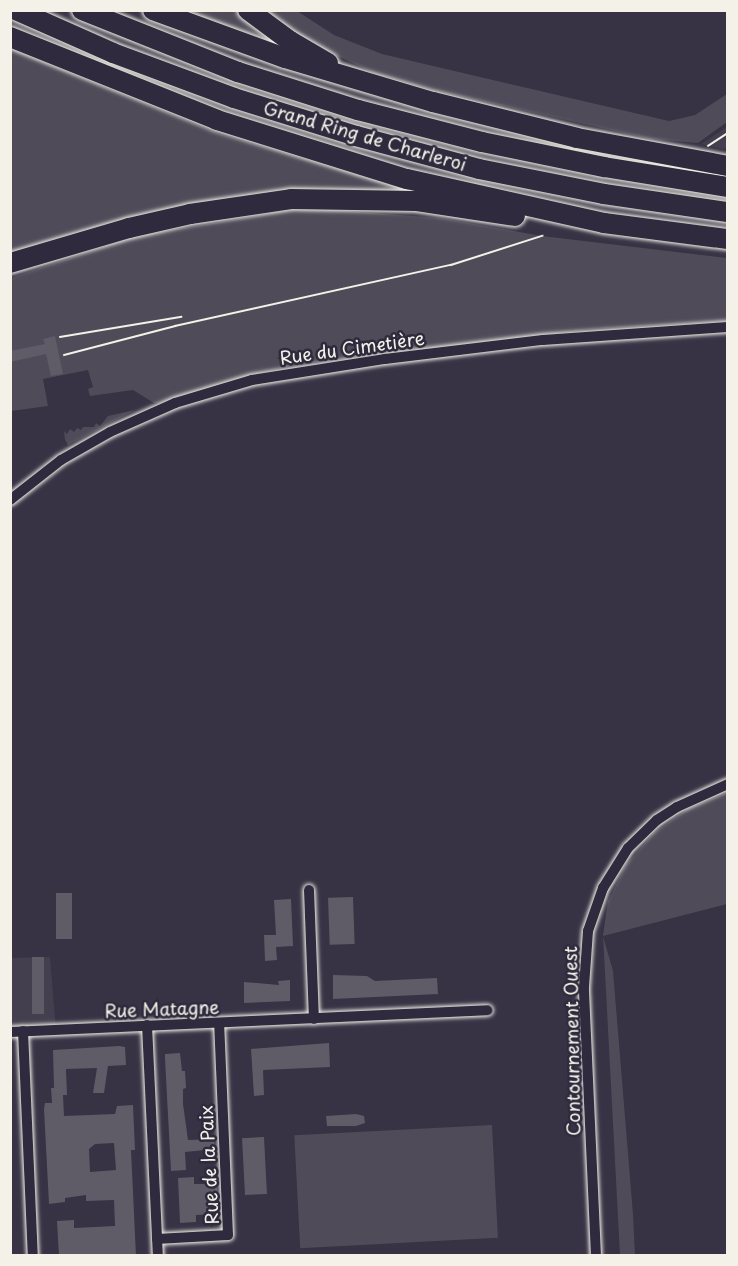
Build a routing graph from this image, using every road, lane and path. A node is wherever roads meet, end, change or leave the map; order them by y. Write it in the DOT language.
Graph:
graph roads {
  1 [pos="16,10"];
  2 [pos="82,10"];
  3 [pos="153,10"];
  4 [pos="248,10"];
  5 [pos="10,37"];
  6 [pos="356,79"];
  7 [pos="728,166"];
  8 [pos="728,187"];
  9 [pos="728,212"];
  10 [pos="604,223"];
  11 [pos="728,239"];
  12 [pos="10,263"];
  13 [pos="728,327"];
  14 [pos="10,500"];
  15 [pos="728,784"];
  16 [pos="309,890"];
  17 [pos="487,1010"];
  18 [pos="314,1019"];
  19 [pos="219,1023"];
  20 [pos="147,1025"];
  21 [pos="23,1031"];
  22 [pos="10,1032"];
  23 [pos="158,1239"];
  24 [pos="33,1256"];
  25 [pos="158,1256"];
  26 [pos="596,1256"];
  1 -- 9 [label="highway, Grand Ring de Charleroi"];
  2 -- 8 [label="highway, Grand Ring de Charleroi"];
  3 -- 6 [label="highway"];
  4 -- 6 [label="highway"];
  5 -- 10 [label="highway"];
  6 -- 7 [label="highway"];
  10 -- 11 [label="highway"];
  10 -- 12 [label="highway"];
  13 -- 14 [label="street, Rue du Cimetière"];
  15 -- 26 [label="street, Contournement Ouest"];
  16 -- 18 [label="street"];
  17 -- 18 [label="street, Rue Matagne"];
  18 -- 19 [label="street, Rue Matagne"];
  19 -- 20 [label="street, Rue Matagne"];
  19 -- 23 [label="street, Rue de la Paix"];
  20 -- 21 [label="street, Rue Matagne"];
  20 -- 23 [label="street"];
  21 -- 22 [label="street, Rue Matagne"];
  21 -- 24 [label="street"];
  23 -- 25 [label="street"];
}
